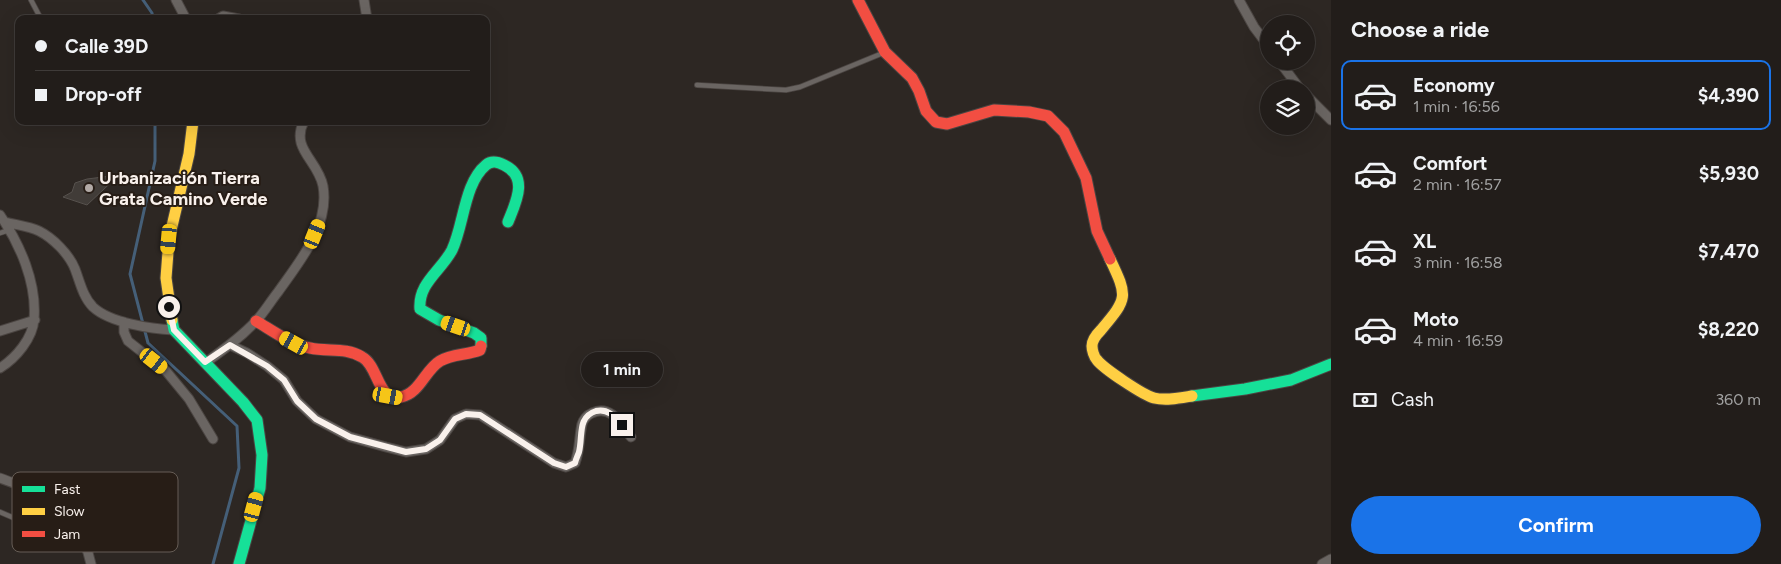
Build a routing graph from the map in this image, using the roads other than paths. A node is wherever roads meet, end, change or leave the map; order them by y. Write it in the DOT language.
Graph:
graph roads {
  1 [pos="30,0"];
  2 [pos="176,0"];
  3 [pos="364,0"];
  4 [pos="858,0"];
  5 [pos="1239,0"];
  6 [pos="39,15"];
  7 [pos="184,15"];
  8 [pos="366,15"];
  9 [pos="1260,36"];
  10 [pos="885,52"];
  11 [pos="697,85"];
  12 [pos="1315,104"];
  13 [pos="1331,120"];
  14 [pos="193,125"];
  15 [pos="303,125"];
  16 [pos="5,222"];
  17 [pos="508,222"];
  18 [pos="0,234"];
  19 [pos="34,320"];
  20 [pos="256,321"];
  21 [pos="128,323"];
  22 [pos="174,330"];
  23 [pos="0,331"];
  24 [pos="230,345"];
  25 [pos="205,362"];
  26 [pos="1331,364"];
  27 [pos="0,368"];
  28 [pos="631,437"];
  29 [pos="213,439"];
  30 [pos="0,478"];
  31 [pos="12,482"];
  32 [pos="0,512"];
  33 [pos="12,517"];
  34 [pos="1331,559"];
  35 [pos="239,564"];
  36 [pos="1322,564"];
  1 -- 6 [label="lane"];
  2 -- 7 [label="street"];
  3 -- 8 [label="street"];
  4 -- 10 [label="street"];
  5 -- 9 [label="street"];
  10 -- 11 [label="lane"];
  10 -- 26 [label="street"];
  12 -- 13 [label="street"];
  14 -- 22 [label="street"];
  15 -- 20 [label="street"];
  16 -- 18 [label="lane"];
  16 -- 19 [label="street"];
  16 -- 21 [label="street"];
  17 -- 20 [label="street"];
  19 -- 23 [label="street"];
  19 -- 27 [label="street"];
  20 -- 24 [label="street"];
  21 -- 22 [label="street"];
  21 -- 29 [label="street"];
  22 -- 25 [label="street"];
  24 -- 25 [label="street"];
  24 -- 28 [label="street"];
  25 -- 35 [label="street"];
  30 -- 31 [label="street"];
  32 -- 33 [label="lane"];
  34 -- 36 [label="street"];
}
